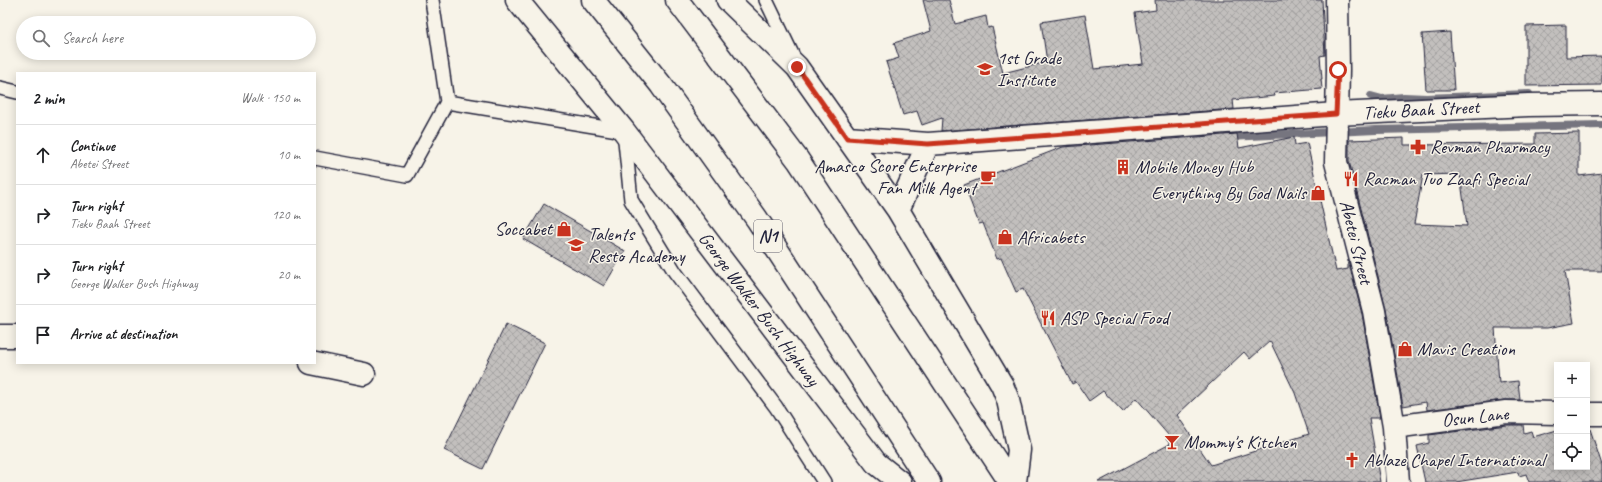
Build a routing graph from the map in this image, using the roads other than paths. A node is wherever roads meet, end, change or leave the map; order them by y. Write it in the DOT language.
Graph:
graph roads {
  1 [pos="432,0"];
  2 [pos="517,0"];
  3 [pos="593,0"];
  4 [pos="677,0"];
  5 [pos="728,0"];
  6 [pos="766,0"];
  7 [pos="1337,0"];
  8 [pos="797,67"];
  9 [pos="0,88"];
  10 [pos="16,92"];
  11 [pos="447,102"];
  12 [pos="1602,104"];
  13 [pos="1336,114"];
  14 [pos="624,131"];
  15 [pos="847,138"];
  16 [pos="928,144"];
  17 [pos="316,158"];
  18 [pos="898,210"];
  19 [pos="0,336"];
  20 [pos="16,336"];
  21 [pos="316,364"];
  22 [pos="364,374"];
  23 [pos="1554,413"];
  24 [pos="1590,414"];
  25 [pos="1602,414"];
  26 [pos="1394,427"];
  27 [pos="824,482"];
  28 [pos="900,482"];
  29 [pos="929,482"];
  30 [pos="1010,482"];
  31 [pos="1015,482"];
  32 [pos="1398,482"];
  1 -- 11 [label="lane"];
  2 -- 14 [label="main road, George Walker Bush Highway"];
  3 -- 29 [label="main road, N1"];
  4 -- 30 [label="main road"];
  5 -- 8 [label="main road"];
  6 -- 8 [label="lane"];
  7 -- 13 [label="main road, Abetei Street"];
  8 -- 15 [label="main road"];
  9 -- 10 [label="lane"];
  11 -- 14 [label="lane"];
  11 -- 17 [label="lane"];
  12 -- 13 [label="main road, Tieku Baah Street"];
  13 -- 16 [label="main road, Tieku Baah Street"];
  13 -- 26 [label="main road, Abetei Street"];
  14 -- 27 [label="lane"];
  14 -- 28 [label="main road, George Walker Bush Highway"];
  15 -- 16 [label="main road, Tieku Baah Street"];
  15 -- 18 [label="main road"];
  16 -- 18 [label="main road"];
  18 -- 31 [label="main road"];
  19 -- 20 [label="main road"];
  21 -- 22 [label="main road"];
  23 -- 26 [label="main road, Osun Lane"];
  24 -- 25 [label="main road"];
  26 -- 32 [label="main road, Abetei Street"];
}
